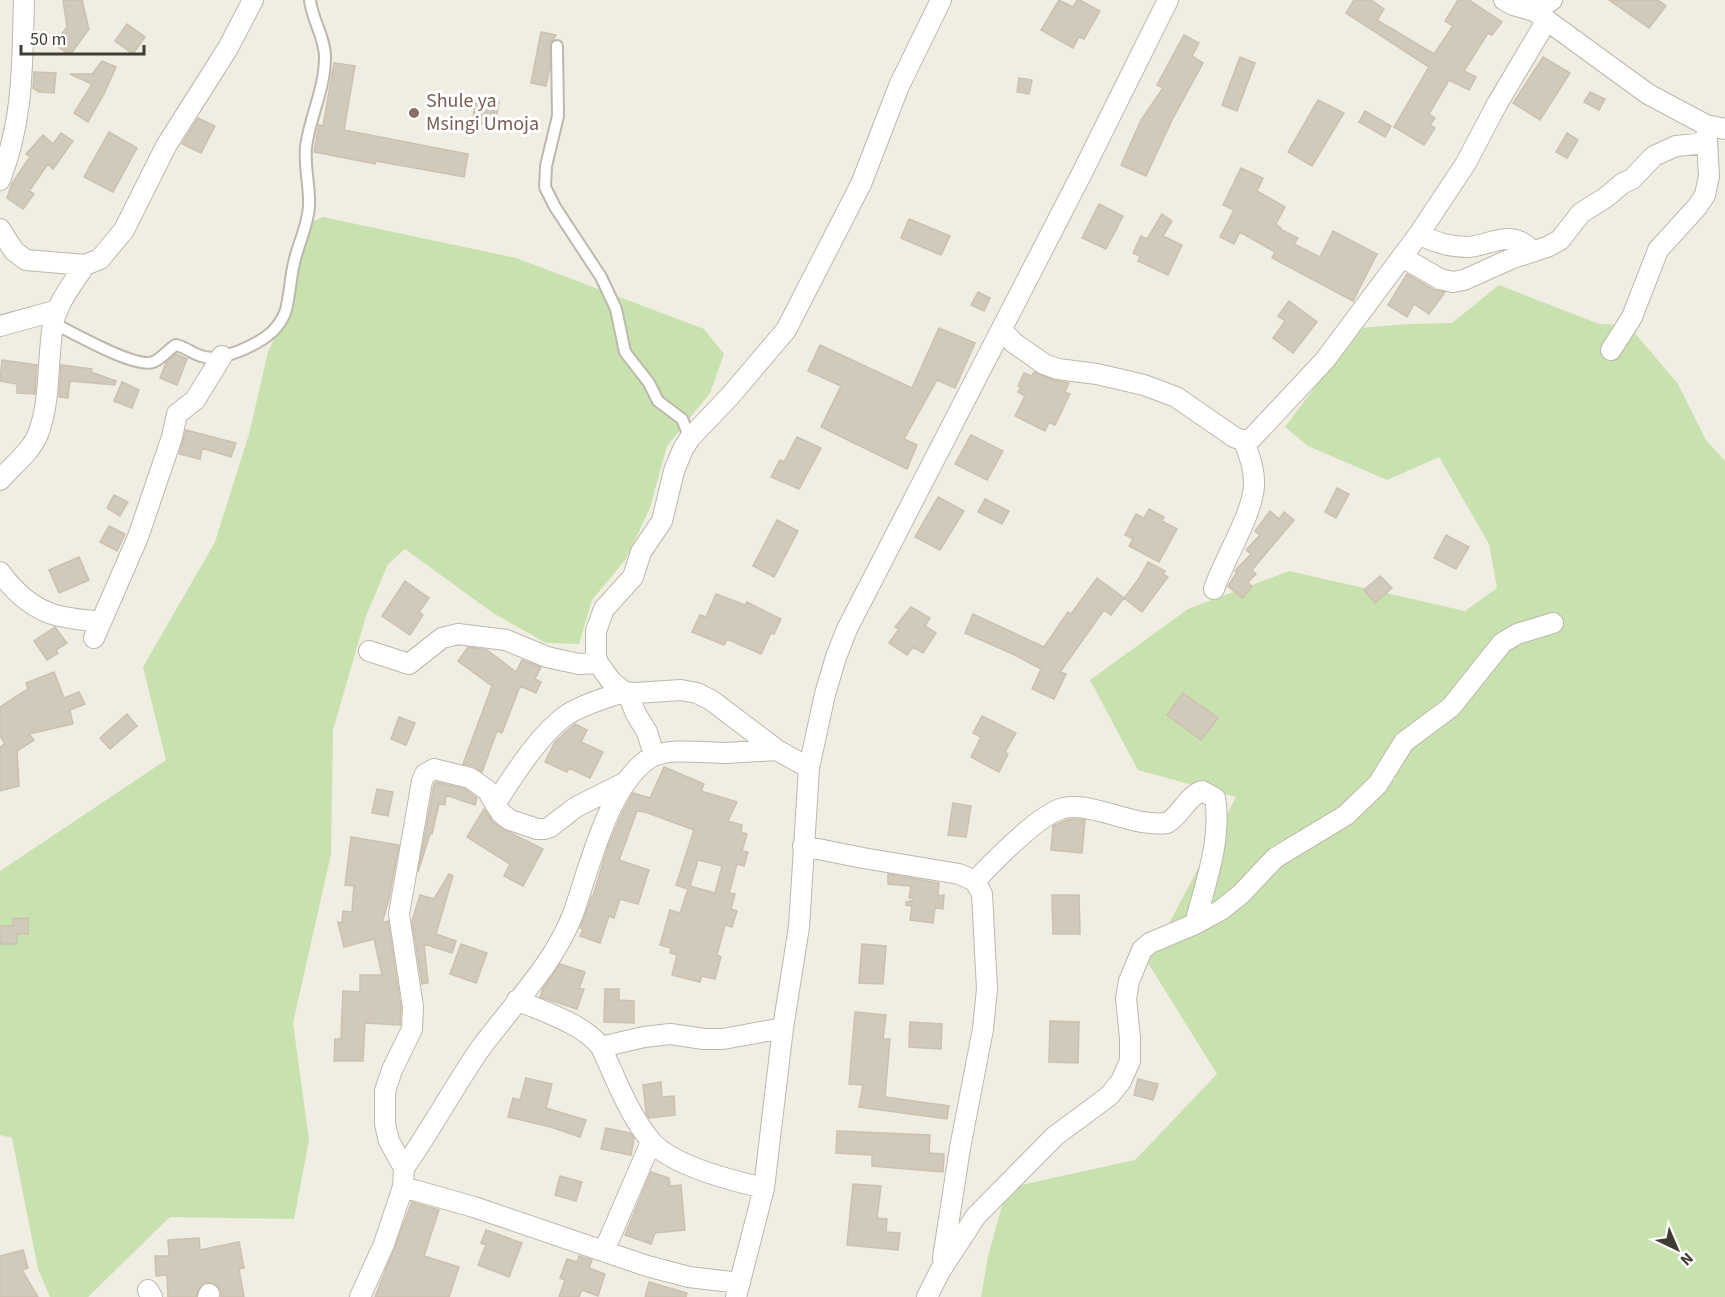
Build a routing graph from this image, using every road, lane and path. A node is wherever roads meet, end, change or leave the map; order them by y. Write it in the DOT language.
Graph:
graph roads {
  1 [pos="24,0"];
  2 [pos="253,0"];
  3 [pos="310,0"];
  4 [pos="941,0"];
  5 [pos="1168,0"];
  6 [pos="1504,0"];
  7 [pos="1552,0"];
  8 [pos="1540,15"];
  9 [pos="557,46"];
  10 [pos="1713,132"];
  11 [pos="0,180"];
  12 [pos="0,229"];
  13 [pos="1419,234"];
  14 [pos="1528,253"];
  15 [pos="1402,257"];
  16 [pos="85,265"];
  17 [pos="56,316"];
  18 [pos="0,326"];
  19 [pos="1002,330"];
  20 [pos="1611,350"];
  21 [pos="222,356"];
  22 [pos="690,438"];
  23 [pos="1244,441"];
  24 [pos="0,480"];
  25 [pos="0,572"];
  26 [pos="1214,589"];
  27 [pos="1553,623"];
  28 [pos="369,651"];
  29 [pos="598,663"];
  30 [pos="625,692"];
  31 [pos="777,750"];
  32 [pos="654,755"];
  33 [pos="809,768"];
  34 [pos="624,783"];
  35 [pos="495,804"];
  36 [pos="803,846"];
  37 [pos="975,881"];
  38 [pos="1195,924"];
  39 [pos="517,1000"];
  40 [pos="783,1028"];
  41 [pos="601,1047"];
  42 [pos="651,1142"];
  43 [pos="403,1177"];
  44 [pos="764,1188"];
  45 [pos="604,1251"];
  46 [pos="940,1271"];
  47 [pos="730,1290"];
  48 [pos="360,1297"];
  49 [pos="927,1297"];
  1 -- 11 [label="street"];
  2 -- 16 [label="street"];
  3 -- 21 [label="lane"];
  4 -- 22 [label="street"];
  5 -- 19 [label="street"];
  6 -- 8 [label="street"];
  7 -- 8 [label="street"];
  8 -- 10 [label="street"];
  8 -- 13 [label="street"];
  9 -- 22 [label="lane"];
  10 -- 14 [label="street"];
  10 -- 20 [label="street"];
  12 -- 16 [label="street"];
  13 -- 14 [label="street"];
  13 -- 15 [label="street"];
  14 -- 15 [label="street"];
  15 -- 23 [label="street"];
  16 -- 17 [label="street"];
  17 -- 18 [label="street"];
  17 -- 21 [label="lane"];
  17 -- 24 [label="street"];
  19 -- 23 [label="street"];
  19 -- 33 [label="street"];
  21 -- 25 [label="street"];
  22 -- 29 [label="street"];
  23 -- 26 [label="street"];
  27 -- 38 [label="street"];
  28 -- 29 [label="street"];
  29 -- 30 [label="street"];
  30 -- 31 [label="street"];
  30 -- 32 [label="street"];
  30 -- 35 [label="street"];
  31 -- 32 [label="street"];
  31 -- 33 [label="street"];
  32 -- 34 [label="street"];
  33 -- 36 [label="street"];
  34 -- 35 [label="street"];
  34 -- 39 [label="street"];
  35 -- 43 [label="street"];
  36 -- 37 [label="street"];
  36 -- 40 [label="street"];
  37 -- 38 [label="street"];
  37 -- 46 [label="street"];
  38 -- 46 [label="street"];
  39 -- 41 [label="street"];
  39 -- 43 [label="street"];
  40 -- 41 [label="street"];
  40 -- 44 [label="street"];
  41 -- 42 [label="street"];
  42 -- 44 [label="street"];
  42 -- 45 [label="street"];
  43 -- 45 [label="street"];
  43 -- 48 [label="street"];
  44 -- 47 [label="street"];
  45 -- 47 [label="street"];
  46 -- 49 [label="street"];
}
